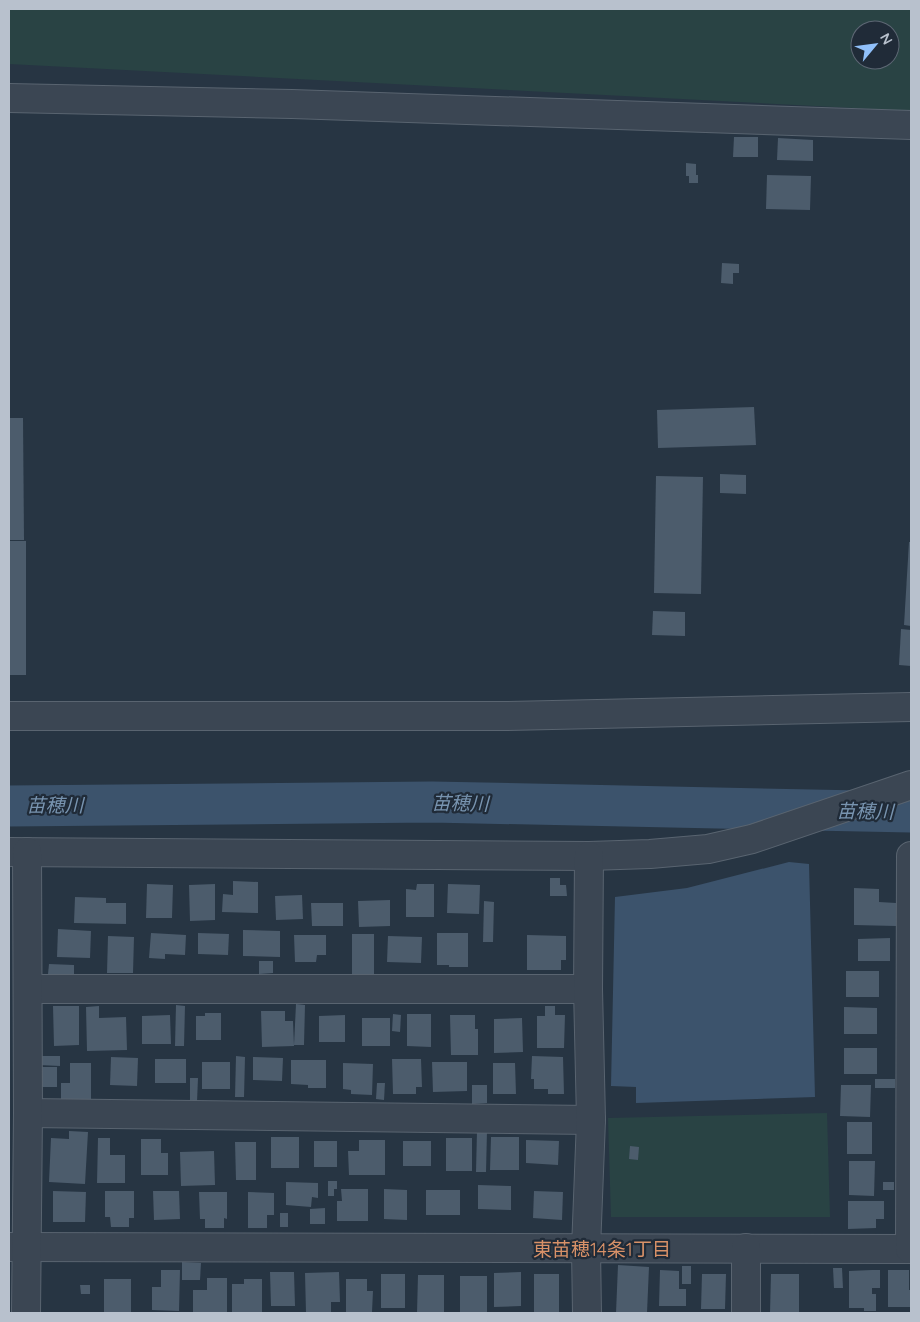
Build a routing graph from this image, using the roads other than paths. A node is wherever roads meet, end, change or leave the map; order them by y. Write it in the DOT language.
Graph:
graph roads {
  1 [pos="9,98"];
  2 [pos="911,125"];
  3 [pos="911,707"];
  4 [pos="9,716"];
  5 [pos="911,785"];
  6 [pos="18,852"];
  7 [pos="590,856"];
  8 [pos="911,856"];
  9 [pos="588,988"];
  10 [pos="28,989"];
  11 [pos="28,1113"];
  12 [pos="590,1120"];
  13 [pos="18,1247"];
  14 [pos="746,1248"];
  15 [pos="586,1249"];
  16 [pos="911,1249"];
  17 [pos="26,1313"];
  18 [pos="587,1313"];
  19 [pos="746,1313"];
  1 -- 2 [label="street"];
  3 -- 4 [label="street"];
  5 -- 7 [label="street"];
  6 -- 7 [label="street"];
  6 -- 10 [label="street"];
  7 -- 9 [label="street"];
  8 -- 16 [label="street"];
  9 -- 10 [label="street"];
  9 -- 12 [label="street"];
  10 -- 11 [label="street"];
  11 -- 12 [label="street"];
  11 -- 13 [label="street"];
  12 -- 15 [label="street"];
  13 -- 15 [label="street"];
  13 -- 17 [label="street"];
  14 -- 15 [label="street"];
  14 -- 16 [label="street"];
  14 -- 19 [label="street"];
  15 -- 18 [label="street"];
}
